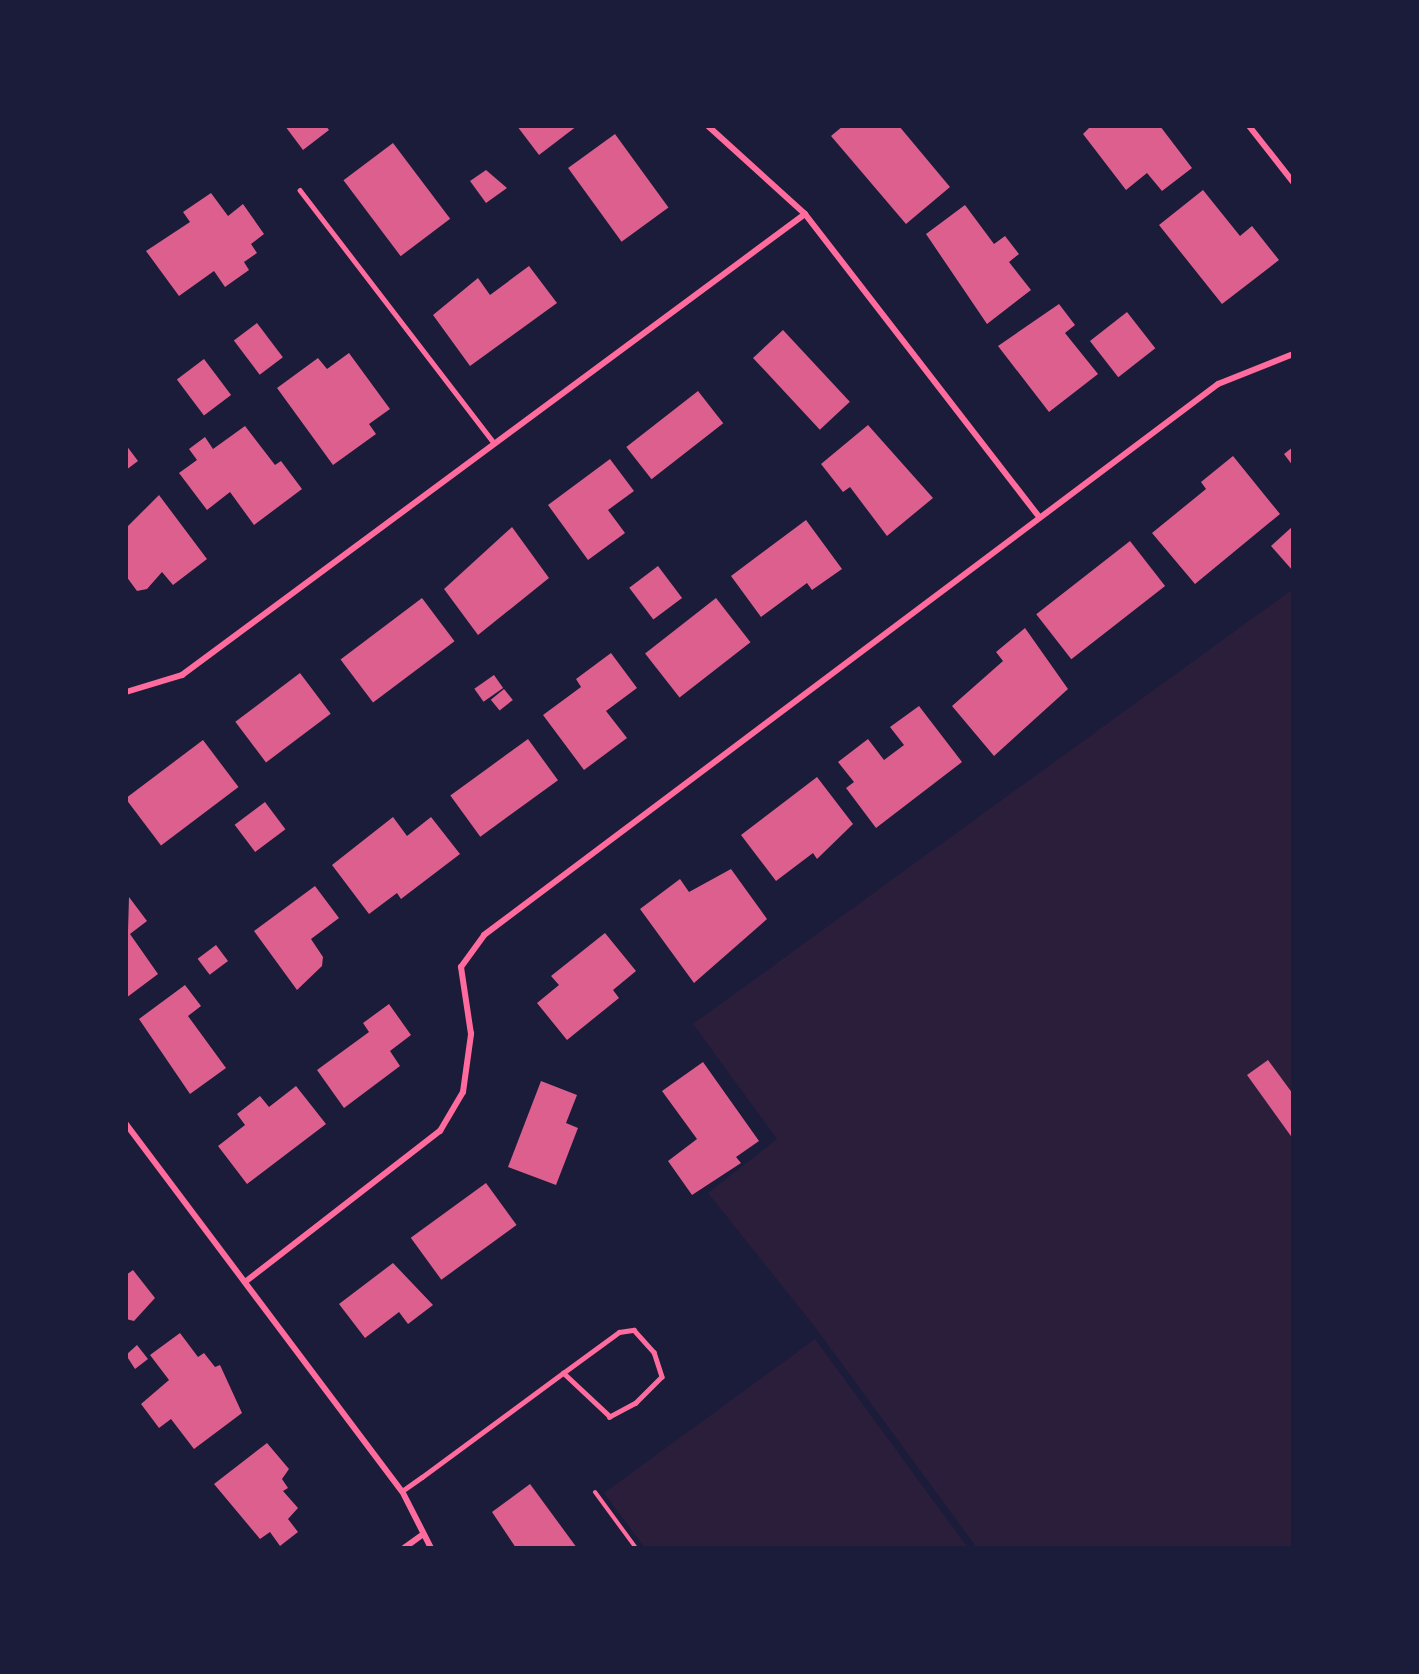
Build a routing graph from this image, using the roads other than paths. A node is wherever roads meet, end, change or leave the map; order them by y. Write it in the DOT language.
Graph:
graph roads {
  1 [pos="708,126"];
  2 [pos="1249,126"];
  3 [pos="1293,182"];
  4 [pos="300,190"];
  5 [pos="805,214"];
  6 [pos="1293,354"];
  7 [pos="494,443"];
  8 [pos="1038,515"];
  9 [pos="126,692"];
  10 [pos="126,1124"];
  11 [pos="245,1282"];
  12 [pos="563,1373"];
  13 [pos="402,1491"];
  14 [pos="422,1535"];
  15 [pos="404,1548"];
  16 [pos="431,1548"];
  1 -- 5 [label="street"];
  2 -- 3 [label="street"];
  4 -- 7 [label="lane"];
  5 -- 7 [label="street"];
  5 -- 8 [label="street"];
  6 -- 8 [label="street"];
  7 -- 9 [label="street"];
  8 -- 11 [label="street"];
  10 -- 11 [label="street"];
  11 -- 13 [label="street"];
  12 -- 12 [label="lane"];
  12 -- 13 [label="lane"];
  13 -- 14 [label="street"];
  14 -- 15 [label="street"];
  14 -- 16 [label="street"];
}
